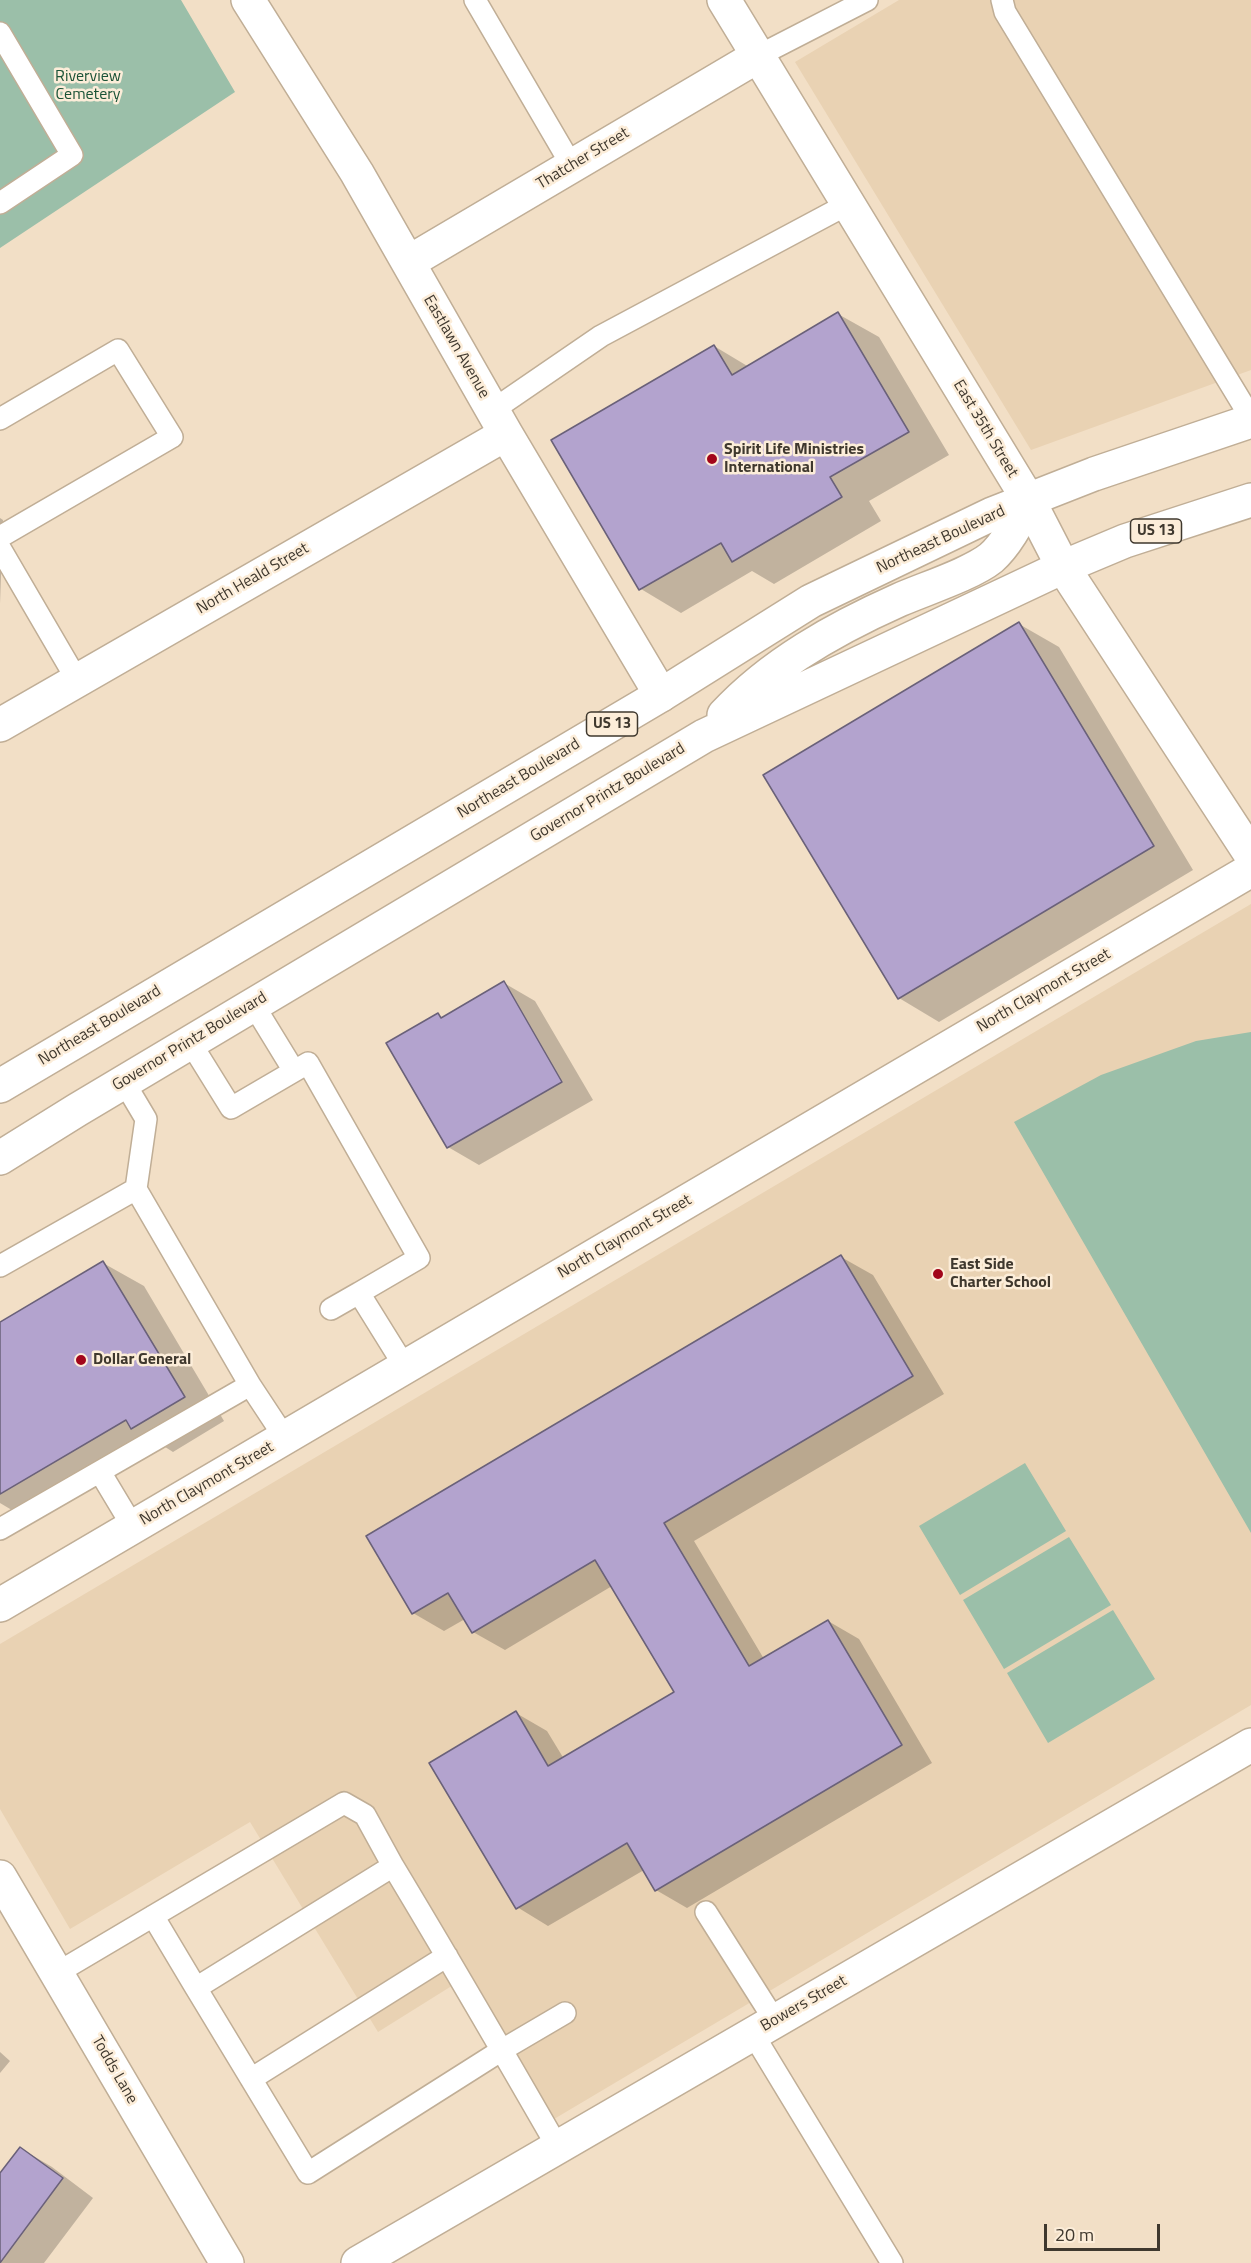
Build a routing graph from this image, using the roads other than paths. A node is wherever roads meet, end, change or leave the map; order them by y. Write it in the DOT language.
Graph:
graph roads {
  1 [pos="248,0"];
  2 [pos="476,0"];
  3 [pos="724,0"];
  4 [pos="867,0"];
  5 [pos="1002,0"];
  6 [pos="0,33"];
  7 [pos="758,56"];
  8 [pos="572,166"];
  9 [pos="0,203"];
  10 [pos="848,204"];
  11 [pos="408,262"];
  12 [pos="0,419"];
  13 [pos="1251,420"];
  14 [pos="499,422"];
  15 [pos="1251,500"];
  16 [pos="1029,501"];
  17 [pos="0,537"];
  18 [pos="0,548"];
  19 [pos="1063,567"];
  20 [pos="77,680"];
  21 [pos="661,695"];
  22 [pos="0,725"];
  23 [pos="704,736"];
  24 [pos="1251,855"];
  25 [pos="1251,870"];
  26 [pos="253,1004"];
  27 [pos="190,1042"];
  28 [pos="294,1071"];
  29 [pos="124,1082"];
  30 [pos="0,1086"];
  31 [pos="0,1158"];
  32 [pos="136,1190"];
  33 [pos="0,1266"];
  34 [pos="359,1293"];
  35 [pos="331,1309"];
  36 [pos="405,1367"];
  37 [pos="250,1385"];
  38 [pos="285,1438"];
  39 [pos="100,1472"];
  40 [pos="133,1527"];
  41 [pos="0,1529"];
  42 [pos="0,1605"];
  43 [pos="1251,1745"];
  44 [pos="393,1866"];
  45 [pos="0,1877"];
  46 [pos="706,1912"];
  47 [pos="153,1916"];
  48 [pos="447,1956"];
  49 [pos="57,1973"];
  50 [pos="196,1988"];
  51 [pos="565,2013"];
  52 [pos="764,2027"];
  53 [pos="502,2050"];
  54 [pos="251,2079"];
  55 [pos="557,2146"];
  56 [pos="227,2263"];
  57 [pos="358,2263"];
  58 [pos="891,2263"];
  1 -- 11 [label="street, Eastlawn Avenue"];
  2 -- 8 [label="lane"];
  3 -- 7 [label="street, East 35th Street"];
  4 -- 7 [label="lane"];
  5 -- 13 [label="lane"];
  6 -- 9 [label="lane"];
  7 -- 8 [label="street, Thatcher Street"];
  7 -- 10 [label="street, East 35th Street"];
  8 -- 11 [label="street, Thatcher Street"];
  10 -- 14 [label="lane"];
  10 -- 16 [label="street, East 35th Street"];
  11 -- 14 [label="street, Eastlawn Avenue"];
  12 -- 17 [label="lane"];
  13 -- 16 [label="street, Northeast Boulevard / US 13"];
  14 -- 20 [label="street, North Heald Street"];
  14 -- 21 [label="street, Eastlawn Avenue"];
  15 -- 19 [label="street, Governor Printz Boulevard / US 13"];
  16 -- 19 [label="street, East 35th Street"];
  16 -- 21 [label="street, Northeast Boulevard / US 13"];
  16 -- 23 [label="street"];
  18 -- 20 [label="lane"];
  19 -- 23 [label="street, Governor Printz Boulevard / US 13"];
  19 -- 24 [label="street, East 35th Street"];
  20 -- 22 [label="street, North Heald Street"];
  21 -- 30 [label="street, Northeast Boulevard / US 13"];
  23 -- 26 [label="street, Governor Printz Boulevard / US 13"];
  25 -- 36 [label="street, North Claymont Street"];
  26 -- 27 [label="street, Governor Printz Boulevard / US 13"];
  26 -- 28 [label="lane"];
  27 -- 28 [label="lane"];
  27 -- 29 [label="street, Governor Printz Boulevard / US 13"];
  28 -- 34 [label="lane"];
  29 -- 31 [label="street, Governor Printz Boulevard / US 13"];
  29 -- 32 [label="lane"];
  32 -- 33 [label="lane"];
  32 -- 37 [label="lane"];
  34 -- 35 [label="lane"];
  34 -- 36 [label="lane"];
  36 -- 38 [label="street, North Claymont Street"];
  37 -- 38 [label="lane"];
  37 -- 39 [label="lane"];
  38 -- 40 [label="street, North Claymont Street"];
  39 -- 40 [label="lane"];
  39 -- 41 [label="lane"];
  40 -- 42 [label="street, North Claymont Street"];
  43 -- 52 [label="street, Bowers Street"];
  44 -- 47 [label="lane"];
  44 -- 48 [label="lane"];
  44 -- 50 [label="lane"];
  45 -- 49 [label="street, Todds Lane"];
  46 -- 52 [label="lane"];
  47 -- 49 [label="lane"];
  47 -- 50 [label="lane"];
  48 -- 53 [label="lane"];
  48 -- 54 [label="lane"];
  49 -- 56 [label="street, Todds Lane"];
  50 -- 54 [label="lane"];
  51 -- 53 [label="lane"];
  52 -- 55 [label="street, Bowers Street"];
  52 -- 58 [label="lane"];
  53 -- 54 [label="lane"];
  53 -- 55 [label="lane"];
  55 -- 57 [label="street, Bowers Street"];
}
